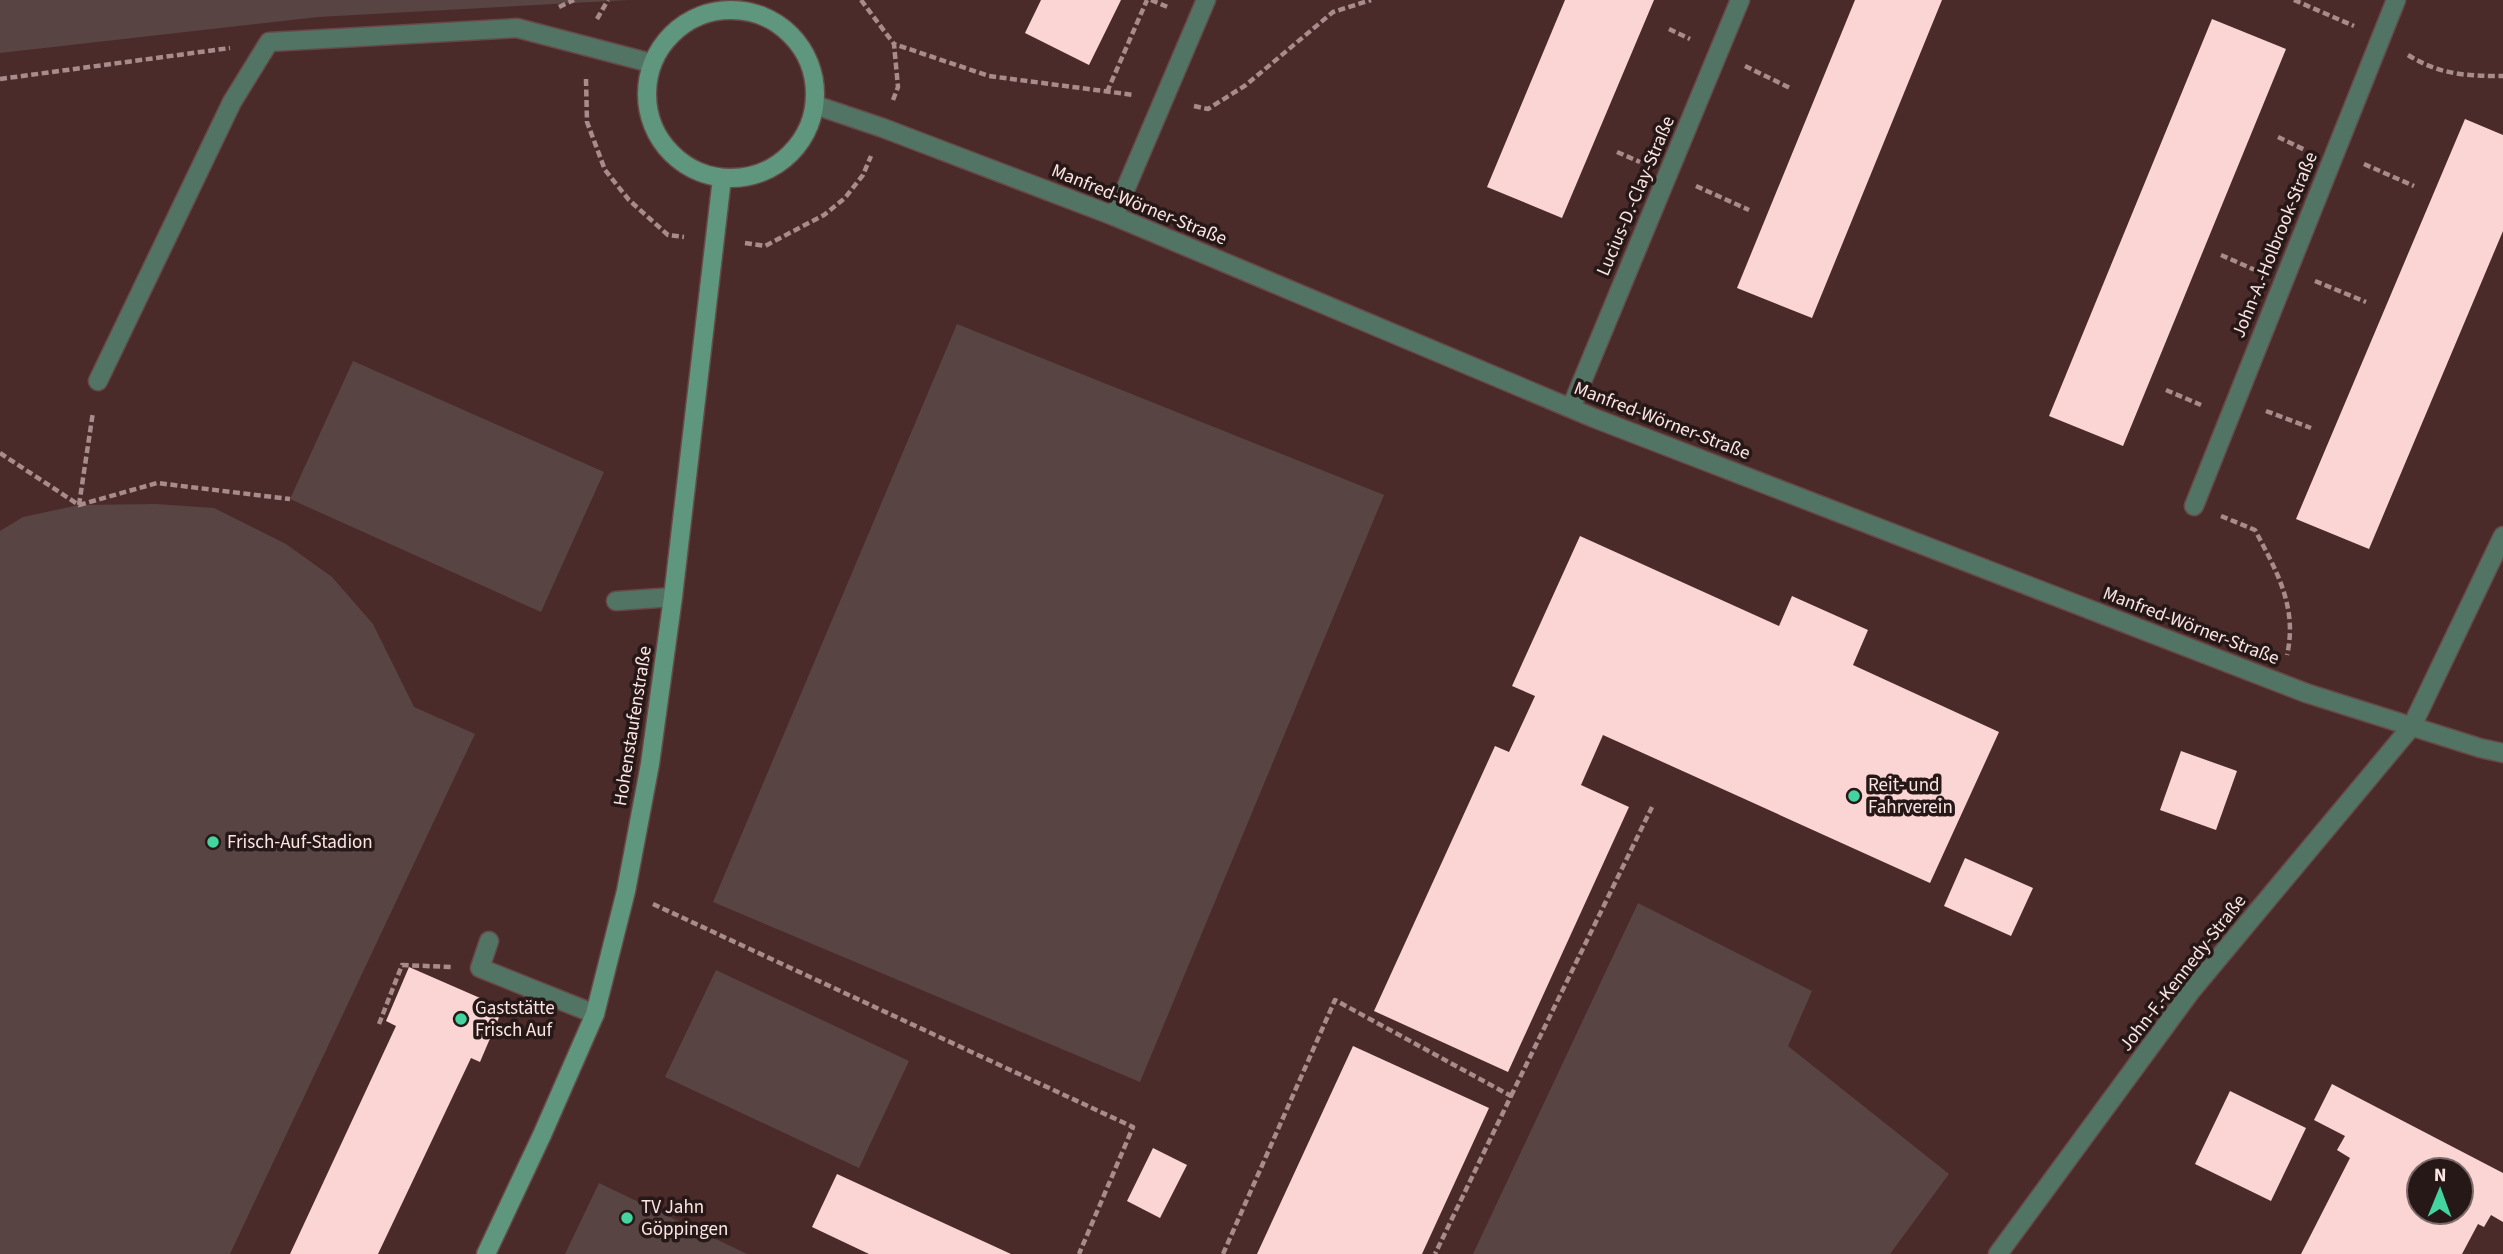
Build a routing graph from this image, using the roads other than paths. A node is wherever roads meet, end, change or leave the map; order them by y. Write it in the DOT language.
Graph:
graph roads {
  1 [pos="1206,0"];
  2 [pos="1740,0"];
  3 [pos="2396,0"];
  4 [pos="743,5"];
  5 [pos="651,63"];
  6 [pos="815,106"];
  7 [pos="722,178"];
  8 [pos="1114,216"];
  9 [pos="98,381"];
  10 [pos="1571,408"];
  11 [pos="2194,506"];
  12 [pos="2503,536"];
  13 [pos="673,597"];
  14 [pos="616,601"];
  15 [pos="2412,726"];
  16 [pos="2503,753"];
  17 [pos="489,941"];
  18 [pos="595,1014"];
  19 [pos="486,1254"];
  20 [pos="1998,1254"];
  1 -- 8 [label="street"];
  2 -- 10 [label="street, Lucius-D.-Clay-Straße"];
  3 -- 11 [label="street, John-A.-Holbrook-Straße"];
  4 -- 5 [label="main road"];
  4 -- 6 [label="main road"];
  5 -- 7 [label="main road"];
  5 -- 9 [label="street"];
  6 -- 7 [label="main road"];
  6 -- 8 [label="street, Manfred-Wörner-Straße"];
  7 -- 13 [label="main road, Hohenstaufenstraße"];
  8 -- 10 [label="street, Manfred-Wörner-Straße"];
  10 -- 15 [label="street, Manfred-Wörner-Straße"];
  12 -- 15 [label="street, John-F.-Kennedy-Straße"];
  13 -- 14 [label="street"];
  13 -- 18 [label="main road, Hohenstaufenstraße"];
  15 -- 16 [label="street, Manfred-Wörner-Straße"];
  15 -- 20 [label="street, John-F.-Kennedy-Straße"];
  17 -- 18 [label="street"];
  18 -- 19 [label="main road, Hohenstaufenstraße"];
}
